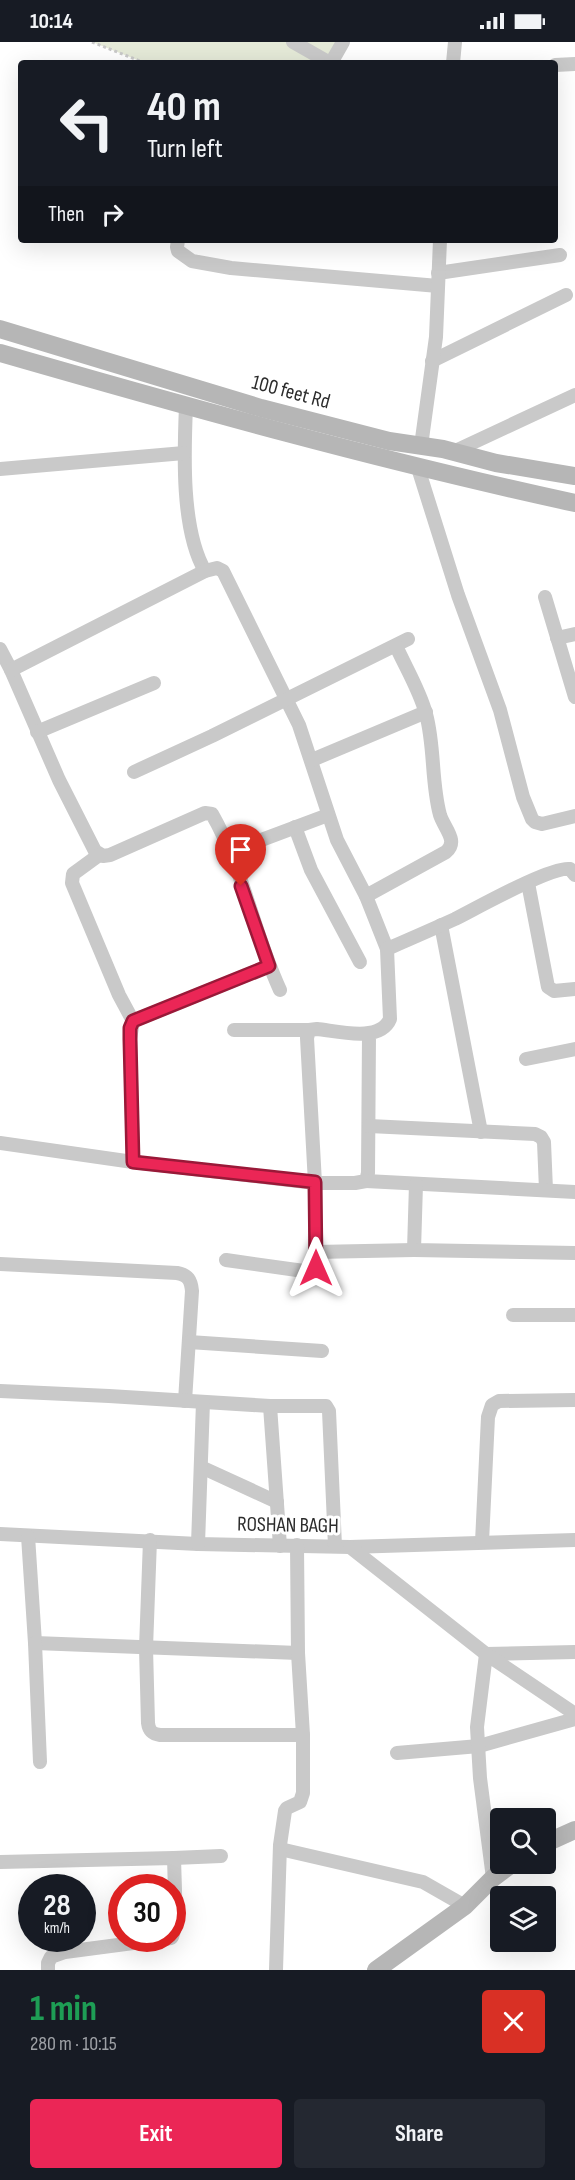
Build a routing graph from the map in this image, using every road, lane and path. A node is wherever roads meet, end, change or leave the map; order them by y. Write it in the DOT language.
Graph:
graph roads {
  1 [pos="92,42"];
  2 [pos="293,42"];
  3 [pos="343,42"];
  4 [pos="455,42"];
  5 [pos="137,60"];
  6 [pos="326,60"];
  7 [pos="333,60"];
  8 [pos="453,60"];
  9 [pos="575,64"];
  10 [pos="558,65"];
  11 [pos="178,243"];
  12 [pos="440,243"];
  13 [pos="560,255"];
  14 [pos="438,279"];
  15 [pos="566,295"];
  16 [pos="0,329"];
  17 [pos="0,353"];
  18 [pos="432,361"];
  19 [pos="575,395"];
  20 [pos="186,406"];
  21 [pos="421,446"];
  22 [pos="453,452"];
  23 [pos="184,453"];
  24 [pos="418,468"];
  25 [pos="0,469"];
  26 [pos="575,476"];
  27 [pos="575,503"];
  28 [pos="205,571"];
  29 [pos="544,597"];
  30 [pos="575,634"];
  31 [pos="557,638"];
  32 [pos="0,649"];
  33 [pos="11,670"];
  34 [pos="154,683"];
  35 [pos="575,697"];
  36 [pos="286,698"];
  37 [pos="426,712"];
  38 [pos="37,732"];
  39 [pos="312,760"];
  40 [pos="134,772"];
  41 [pos="328,815"];
  42 [pos="575,816"];
  43 [pos="295,827"];
  44 [pos="229,852"];
  45 [pos="99,855"];
  46 [pos="575,875"];
  47 [pos="528,882"];
  48 [pos="366,896"];
  49 [pos="441,925"];
  50 [pos="387,949"];
  51 [pos="360,962"];
  52 [pos="269,966"];
  53 [pos="280,990"];
  54 [pos="575,990"];
  55 [pos="133,1021"];
  56 [pos="234,1030"];
  57 [pos="309,1030"];
  58 [pos="369,1035"];
  59 [pos="575,1049"];
  60 [pos="526,1059"];
  61 [pos="369,1126"];
  62 [pos="481,1132"];
  63 [pos="0,1143"];
  64 [pos="133,1162"];
  65 [pos="366,1181"];
  66 [pos="315,1182"];
  67 [pos="416,1184"];
  68 [pos="546,1190"];
  69 [pos="575,1192"];
  70 [pos="414,1250"];
  71 [pos="316,1252"];
  72 [pos="575,1253"];
  73 [pos="226,1260"];
  74 [pos="0,1264"];
  75 [pos="513,1315"];
  76 [pos="575,1316"];
  77 [pos="189,1342"];
  78 [pos="322,1351"];
  79 [pos="0,1391"];
  80 [pos="575,1400"];
  81 [pos="185,1401"];
  82 [pos="202,1402"];
  83 [pos="270,1406"];
  84 [pos="201,1467"];
  85 [pos="277,1502"];
  86 [pos="0,1534"];
  87 [pos="28,1536"];
  88 [pos="150,1540"];
  89 [pos="575,1540"];
  90 [pos="482,1542"];
  91 [pos="198,1544"];
  92 [pos="280,1545"];
  93 [pos="297,1545"];
  94 [pos="335,1546"];
  95 [pos="350,1547"];
  96 [pos="35,1643"];
  97 [pos="146,1648"];
  98 [pos="575,1652"];
  99 [pos="298,1653"];
  100 [pos="486,1654"];
  101 [pos="575,1714"];
  102 [pos="575,1719"];
  103 [pos="303,1735"];
  104 [pos="479,1746"];
  105 [pos="397,1753"];
  106 [pos="40,1762"];
  107 [pos="575,1830"];
  108 [pos="556,1839"];
  109 [pos="280,1849"];
  110 [pos="221,1856"];
  111 [pos="174,1858"];
  112 [pos="0,1862"];
  113 [pos="174,1874"];
  114 [pos="498,1874"];
  115 [pos="493,1878"];
  116 [pos="465,1906"];
  117 [pos="108,1946"];
  118 [pos="48,1970"];
  119 [pos="276,1970"];
  120 [pos="376,1970"];
  1 -- 5 [label="path"];
  2 -- 6 [label="street"];
  3 -- 7 [label="street"];
  4 -- 8 [label="street"];
  9 -- 10 [label="street"];
  11 -- 14 [label="street"];
  12 -- 14 [label="street"];
  13 -- 14 [label="street"];
  14 -- 18 [label="street"];
  15 -- 18 [label="street"];
  16 -- 21 [label="main road, 100 feet Rd"];
  17 -- 20 [label="main road"];
  18 -- 21 [label="street"];
  19 -- 22 [label="street"];
  20 -- 23 [label="street"];
  20 -- 24 [label="main road"];
  21 -- 22 [label="main road, 100 feet Rd"];
  22 -- 26 [label="main road, 100 feet Rd"];
  23 -- 25 [label="street"];
  23 -- 28 [label="street"];
  24 -- 27 [label="main road"];
  24 -- 42 [label="street"];
  28 -- 33 [label="street"];
  28 -- 36 [label="street"];
  29 -- 31 [label="street"];
  30 -- 31 [label="street"];
  31 -- 35 [label="street"];
  32 -- 33 [label="street"];
  33 -- 38 [label="street"];
  34 -- 38 [label="street"];
  36 -- 37 [label="street"];
  36 -- 39 [label="street"];
  36 -- 40 [label="street"];
  37 -- 39 [label="street"];
  37 -- 48 [label="street"];
  38 -- 45 [label="street"];
  39 -- 41 [label="street"];
  41 -- 43 [label="street"];
  41 -- 48 [label="street"];
  43 -- 44 [label="street"];
  43 -- 51 [label="street"];
  44 -- 45 [label="street"];
  44 -- 52 [label="street"];
  45 -- 55 [label="street"];
  46 -- 47 [label="street"];
  47 -- 49 [label="street"];
  47 -- 54 [label="street"];
  48 -- 50 [label="street"];
  49 -- 50 [label="street"];
  49 -- 62 [label="street"];
  50 -- 58 [label="street"];
  52 -- 53 [label="street"];
  52 -- 55 [label="street"];
  55 -- 64 [label="street"];
  56 -- 57 [label="street"];
  57 -- 58 [label="street"];
  57 -- 66 [label="street"];
  58 -- 61 [label="street"];
  59 -- 60 [label="street"];
  61 -- 62 [label="street"];
  61 -- 65 [label="street"];
  62 -- 68 [label="street"];
  63 -- 64 [label="street"];
  64 -- 66 [label="street"];
  65 -- 66 [label="street"];
  65 -- 67 [label="street"];
  66 -- 71 [label="street"];
  67 -- 68 [label="street"];
  67 -- 70 [label="street"];
  68 -- 69 [label="street"];
  70 -- 71 [label="street"];
  70 -- 72 [label="street"];
  71 -- 73 [label="street"];
  74 -- 77 [label="street"];
  75 -- 76 [label="street"];
  77 -- 78 [label="street"];
  77 -- 81 [label="street"];
  79 -- 81 [label="street"];
  80 -- 90 [label="street"];
  81 -- 82 [label="street"];
  82 -- 83 [label="street"];
  82 -- 84 [label="street"];
  83 -- 85 [label="street"];
  83 -- 94 [label="street"];
  84 -- 85 [label="street"];
  84 -- 91 [label="street"];
  85 -- 92 [label="street"];
  86 -- 87 [label="street, ROSHAN BAGH"];
  87 -- 88 [label="street, ROSHAN BAGH"];
  87 -- 96 [label="street"];
  88 -- 91 [label="street, ROSHAN BAGH"];
  88 -- 97 [label="street"];
  89 -- 90 [label="street, ROSHAN BAGH"];
  90 -- 95 [label="street, ROSHAN BAGH"];
  91 -- 92 [label="street, ROSHAN BAGH"];
  92 -- 93 [label="street, ROSHAN BAGH"];
  93 -- 94 [label="street, ROSHAN BAGH"];
  93 -- 99 [label="street"];
  94 -- 95 [label="street, ROSHAN BAGH"];
  95 -- 100 [label="street"];
  96 -- 97 [label="street"];
  96 -- 106 [label="street"];
  97 -- 99 [label="street"];
  97 -- 103 [label="street"];
  98 -- 100 [label="street"];
  99 -- 103 [label="street"];
  100 -- 101 [label="street"];
  100 -- 104 [label="street"];
  102 -- 104 [label="street"];
  103 -- 109 [label="street"];
  104 -- 105 [label="street"];
  104 -- 115 [label="street"];
  107 -- 108 [label="main road"];
  109 -- 116 [label="street"];
  109 -- 119 [label="street"];
  110 -- 111 [label="street"];
  111 -- 112 [label="street"];
  111 -- 113 [label="street"];
  114 -- 115 [label="main road"];
  115 -- 116 [label="main road"];
  116 -- 120 [label="main road"];
  117 -- 118 [label="street"];
}
